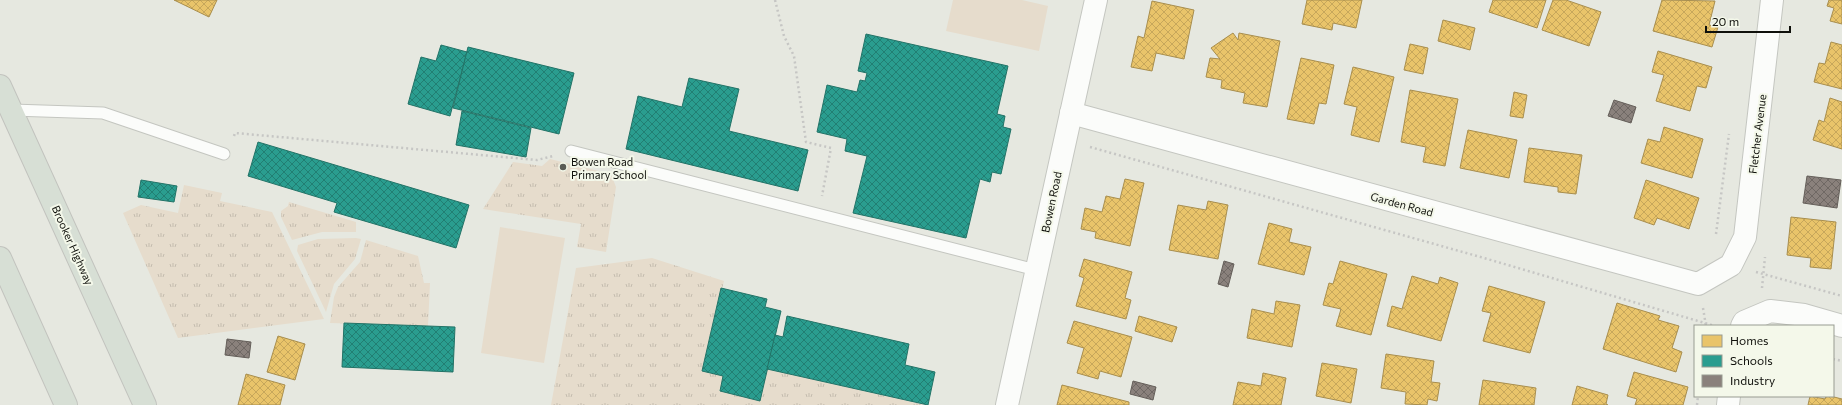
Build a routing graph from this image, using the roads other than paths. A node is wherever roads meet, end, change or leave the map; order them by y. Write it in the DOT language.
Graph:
graph roads {
  1 [pos="1096,0"];
  2 [pos="1772,0"];
  3 [pos="0,86"];
  4 [pos="12,110"];
  5 [pos="1071,113"];
  6 [pos="571,151"];
  7 [pos="224,154"];
  8 [pos="0,258"];
  9 [pos="1731,265"];
  10 [pos="1036,270"];
  11 [pos="1742,325"];
  12 [pos="1842,326"];
  13 [pos="66,405"];
  14 [pos="145,405"];
  15 [pos="1007,405"];
  1 -- 5 [label="street, Bowen Road"];
  2 -- 9 [label="street, Fletcher Avenue"];
  3 -- 4 [label="highway, Brooker Highway"];
  4 -- 7 [label="lane"];
  4 -- 14 [label="highway, Brooker Highway"];
  5 -- 9 [label="street, Garden Road"];
  5 -- 10 [label="street, Bowen Road"];
  6 -- 10 [label="lane"];
  8 -- 13 [label="highway"];
  10 -- 15 [label="street, Bowen Road"];
  11 -- 12 [label="street"];
}
